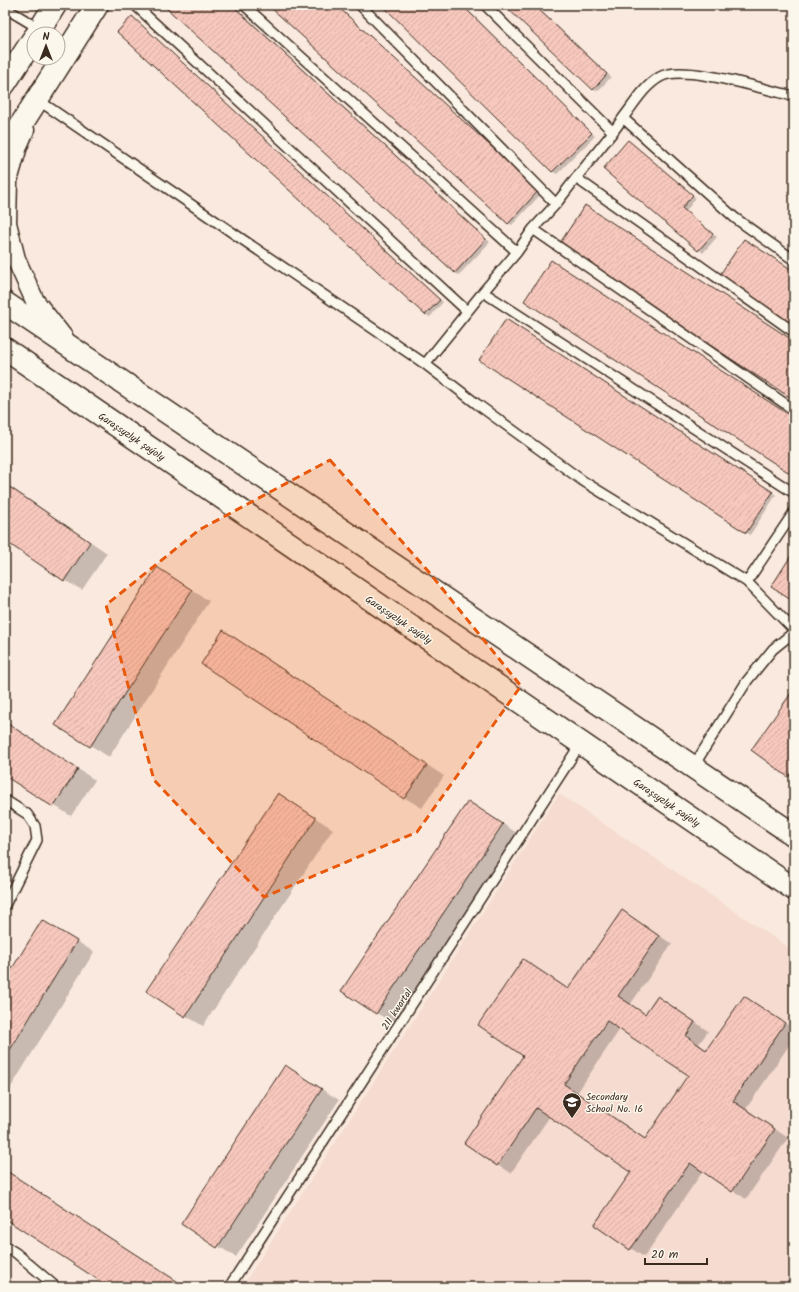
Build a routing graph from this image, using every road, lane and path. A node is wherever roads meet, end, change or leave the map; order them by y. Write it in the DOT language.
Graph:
graph roads {
  1 [pos="55,5"];
  2 [pos="97,5"];
  3 [pos="135,5"];
  4 [pos="244,5"];
  5 [pos="360,5"];
  6 [pos="486,5"];
  7 [pos="5,8"];
  8 [pos="27,26"];
  9 [pos="42,26"];
  10 [pos="26,51"];
  11 [pos="5,83"];
  12 [pos="794,96"];
  13 [pos="38,100"];
  14 [pos="623,118"];
  15 [pos="613,132"];
  16 [pos="5,150"];
  17 [pos="576,178"];
  18 [pos="556,204"];
  19 [pos="533,229"];
  20 [pos="517,252"];
  21 [pos="794,260"];
  22 [pos="483,292"];
  23 [pos="5,304"];
  24 [pos="467,311"];
  25 [pos="794,332"];
  26 [pos="72,348"];
  27 [pos="5,349"];
  28 [pos="5,362"];
  29 [pos="425,364"];
  30 [pos="34,369"];
  31 [pos="794,410"];
  32 [pos="794,493"];
  33 [pos="794,512"];
  34 [pos="747,582"];
  35 [pos="794,631"];
  36 [pos="580,743"];
  37 [pos="693,767"];
  38 [pos="5,800"];
  39 [pos="794,835"];
  40 [pos="794,889"];
  41 [pos="5,905"];
  42 [pos="5,1246"];
  43 [pos="56,1287"];
  44 [pos="229,1287"];
  1 -- 9 [label="main road"];
  2 -- 13 [label="main road"];
  3 -- 24 [label="lane"];
  4 -- 20 [label="lane"];
  5 -- 18 [label="lane"];
  6 -- 15 [label="lane"];
  7 -- 8 [label="lane"];
  10 -- 11 [label="main road"];
  12 -- 14 [label="lane"];
  13 -- 16 [label="main road"];
  13 -- 26 [label="street"];
  13 -- 29 [label="lane"];
  14 -- 15 [label="lane"];
  14 -- 21 [label="lane"];
  15 -- 17 [label="lane"];
  17 -- 18 [label="lane"];
  17 -- 25 [label="lane"];
  18 -- 19 [label="lane"];
  19 -- 20 [label="lane"];
  19 -- 31 [label="lane"];
  20 -- 22 [label="lane"];
  22 -- 24 [label="lane"];
  22 -- 32 [label="lane"];
  23 -- 26 [label="main road"];
  24 -- 29 [label="lane"];
  26 -- 37 [label="main road"];
  27 -- 30 [label="main road, Garaşsyzlyk şaýoly"];
  28 -- 30 [label="street"];
  29 -- 34 [label="lane"];
  30 -- 36 [label="main road, Garaşsyzlyk şaýoly"];
  33 -- 34 [label="lane"];
  34 -- 35 [label="lane"];
  35 -- 37 [label="lane"];
  36 -- 40 [label="main road, Garaşsyzlyk şaýoly"];
  36 -- 44 [label="lane, 211 kwartal"];
  37 -- 39 [label="main road"];
  38 -- 41 [label="lane"];
  42 -- 43 [label="lane"];
}
